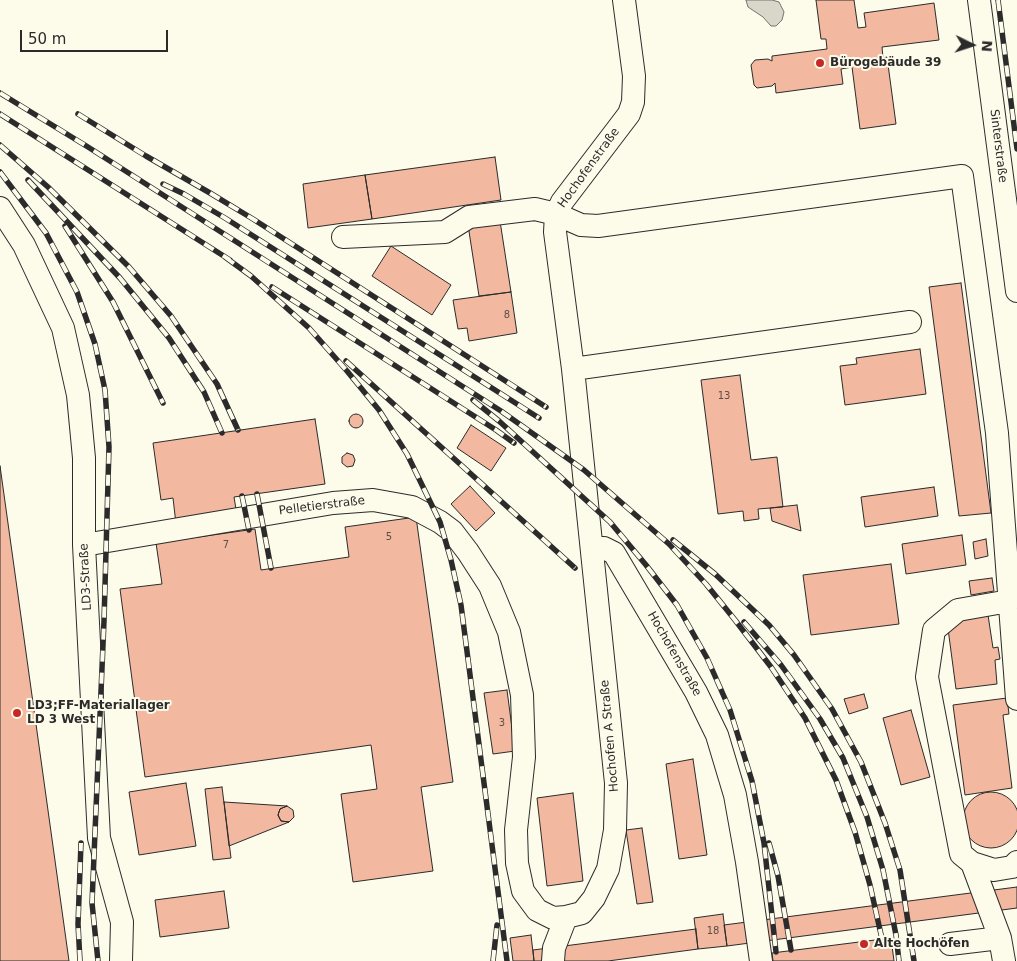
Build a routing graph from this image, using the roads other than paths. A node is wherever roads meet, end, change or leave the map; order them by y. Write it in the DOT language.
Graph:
graph roads {
  1 [pos="624,0"];
  2 [pos="979,0"];
  3 [pos="0,208"];
  4 [pos="556,214"];
  5 [pos="343,237"];
  6 [pos="1017,291"];
  7 [pos="910,322"];
  8 [pos="573,369"];
  9 [pos="84,546"];
  10 [pos="592,549"];
  11 [pos="1009,601"];
  12 [pos="1017,699"];
  13 [pos="1017,862"];
  14 [pos="972,863"];
  15 [pos="566,917"];
  16 [pos="1000,938"];
  17 [pos="950,944"];
  18 [pos="121,961"];
  19 [pos="553,961"];
  20 [pos="760,961"];
  21 [pos="1004,961"];
  1 -- 4 [label="street, Hochofenstraße"];
  2 -- 6 [label="street, Sinterstraße"];
  3 -- 9 [label="street, LD3-Straße"];
  4 -- 5 [label="street"];
  4 -- 8 [label="street, Hochofenstraße"];
  4 -- 11 [label="street"];
  7 -- 8 [label="street"];
  8 -- 10 [label="street, Hochofenstraße"];
  9 -- 15 [label="street, Pelletierstraße"];
  9 -- 18 [label="street, LD3-Straße"];
  10 -- 15 [label="street, Hochofen A Straße"];
  10 -- 20 [label="street, Hochofenstraße"];
  11 -- 12 [label="street"];
  11 -- 14 [label="street"];
  13 -- 14 [label="street"];
  14 -- 16 [label="street"];
  15 -- 19 [label="street"];
  16 -- 17 [label="street"];
  16 -- 21 [label="street"];
}
